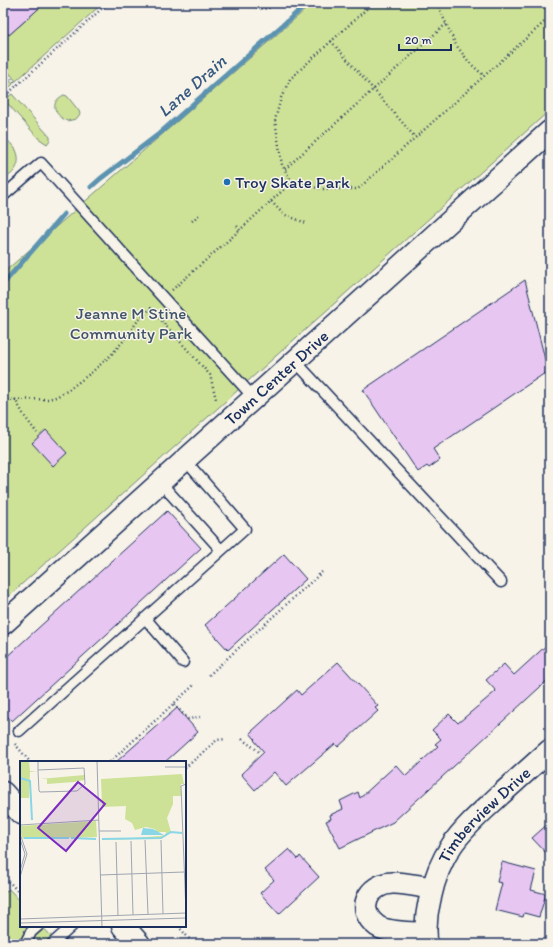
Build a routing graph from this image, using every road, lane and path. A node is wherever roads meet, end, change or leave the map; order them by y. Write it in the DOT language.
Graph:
graph roads {
  1 [pos="108,3"];
  2 [pos="250,3"];
  3 [pos="278,3"];
  4 [pos="373,3"];
  5 [pos="439,3"];
  6 [pos="550,17"];
  7 [pos="446,24"];
  8 [pos="331,41"];
  9 [pos="3,70"];
  10 [pos="484,76"];
  11 [pos="17,85"];
  12 [pos="373,90"];
  13 [pos="3,98"];
  14 [pos="550,131"];
  15 [pos="415,137"];
  16 [pos="285,169"];
  17 [pos="292,182"];
  18 [pos="3,196"];
  19 [pos="271,201"];
  20 [pos="201,213"];
  21 [pos="192,221"];
  22 [pos="306,223"];
  23 [pos="237,226"];
  24 [pos="240,230"];
  25 [pos="170,292"];
  26 [pos="156,304"];
  27 [pos="151,309"];
  28 [pos="295,361"];
  29 [pos="216,398"];
  30 [pos="254,398"];
  31 [pos="15,399"];
  32 [pos="3,400"];
  33 [pos="37,433"];
  34 [pos="185,460"];
  35 [pos="160,482"];
  36 [pos="221,550"];
  37 [pos="322,572"];
  38 [pos="500,582"];
  39 [pos="145,618"];
  40 [pos="3,624"];
  41 [pos="183,662"];
  42 [pos="209,675"];
  43 [pos="194,685"];
  44 [pos="174,704"];
  45 [pos="200,717"];
  46 [pos="20,731"];
  47 [pos="242,738"];
  48 [pos="226,739"];
  49 [pos="12,742"];
  50 [pos="550,750"];
  51 [pos="262,755"];
  52 [pos="29,761"];
  53 [pos="111,761"];
  54 [pos="186,767"];
  55 [pos="3,793"];
  56 [pos="20,812"];
  57 [pos="3,875"];
  58 [pos="432,888"];
  59 [pos="20,894"];
  60 [pos="37,927"];
  61 [pos="71,927"];
  62 [pos="124,927"];
  63 [pos="179,927"];
  64 [pos="426,939"];
  65 [pos="25,944"];
  66 [pos="52,944"];
  67 [pos="139,944"];
  68 [pos="194,944"];
  1 -- 11 [label="path"];
  2 -- 3 [label="path"];
  4 -- 8 [label="path"];
  5 -- 7 [label="path"];
  6 -- 10 [label="path"];
  7 -- 10 [label="path"];
  7 -- 12 [label="path"];
  8 -- 12 [label="path"];
  8 -- 16 [label="path"];
  9 -- 11 [label="path"];
  10 -- 15 [label="path"];
  11 -- 13 [label="path"];
  12 -- 15 [label="path"];
  12 -- 16 [label="path"];
  14 -- 28 [label="street, Town Center Drive"];
  15 -- 17 [label="path"];
  16 -- 17 [label="path"];
  17 -- 19 [label="path"];
  18 -- 30 [label="lane"];
  19 -- 22 [label="path"];
  19 -- 24 [label="path"];
  20 -- 21 [label="path"];
  23 -- 24 [label="path"];
  24 -- 25 [label="path"];
  26 -- 27 [label="path"];
  27 -- 29 [label="path"];
  27 -- 31 [label="path"];
  28 -- 30 [label="street, Town Center Drive"];
  28 -- 38 [label="lane"];
  30 -- 34 [label="street, Town Center Drive"];
  31 -- 32 [label="path"];
  31 -- 33 [label="path"];
  34 -- 35 [label="street, Town Center Drive"];
  34 -- 36 [label="lane"];
  35 -- 36 [label="lane"];
  35 -- 40 [label="street, Town Center Drive"];
  36 -- 39 [label="lane"];
  37 -- 42 [label="path"];
  39 -- 41 [label="lane"];
  39 -- 46 [label="lane"];
  43 -- 44 [label="path"];
  44 -- 45 [label="path"];
  44 -- 53 [label="path"];
  47 -- 51 [label="path"];
  48 -- 54 [label="path"];
  49 -- 52 [label="path"];
  50 -- 58 [label="street, Timberview Drive"];
  55 -- 56 [label="main road"];
  57 -- 59 [label="path"];
  58 -- 64 [label="street, Timberview Drive"];
  58 -- 64 [label="street, Timberview Drive"];
  60 -- 65 [label="lane"];
  61 -- 66 [label="lane"];
  62 -- 67 [label="main road"];
  63 -- 68 [label="path"];
}
